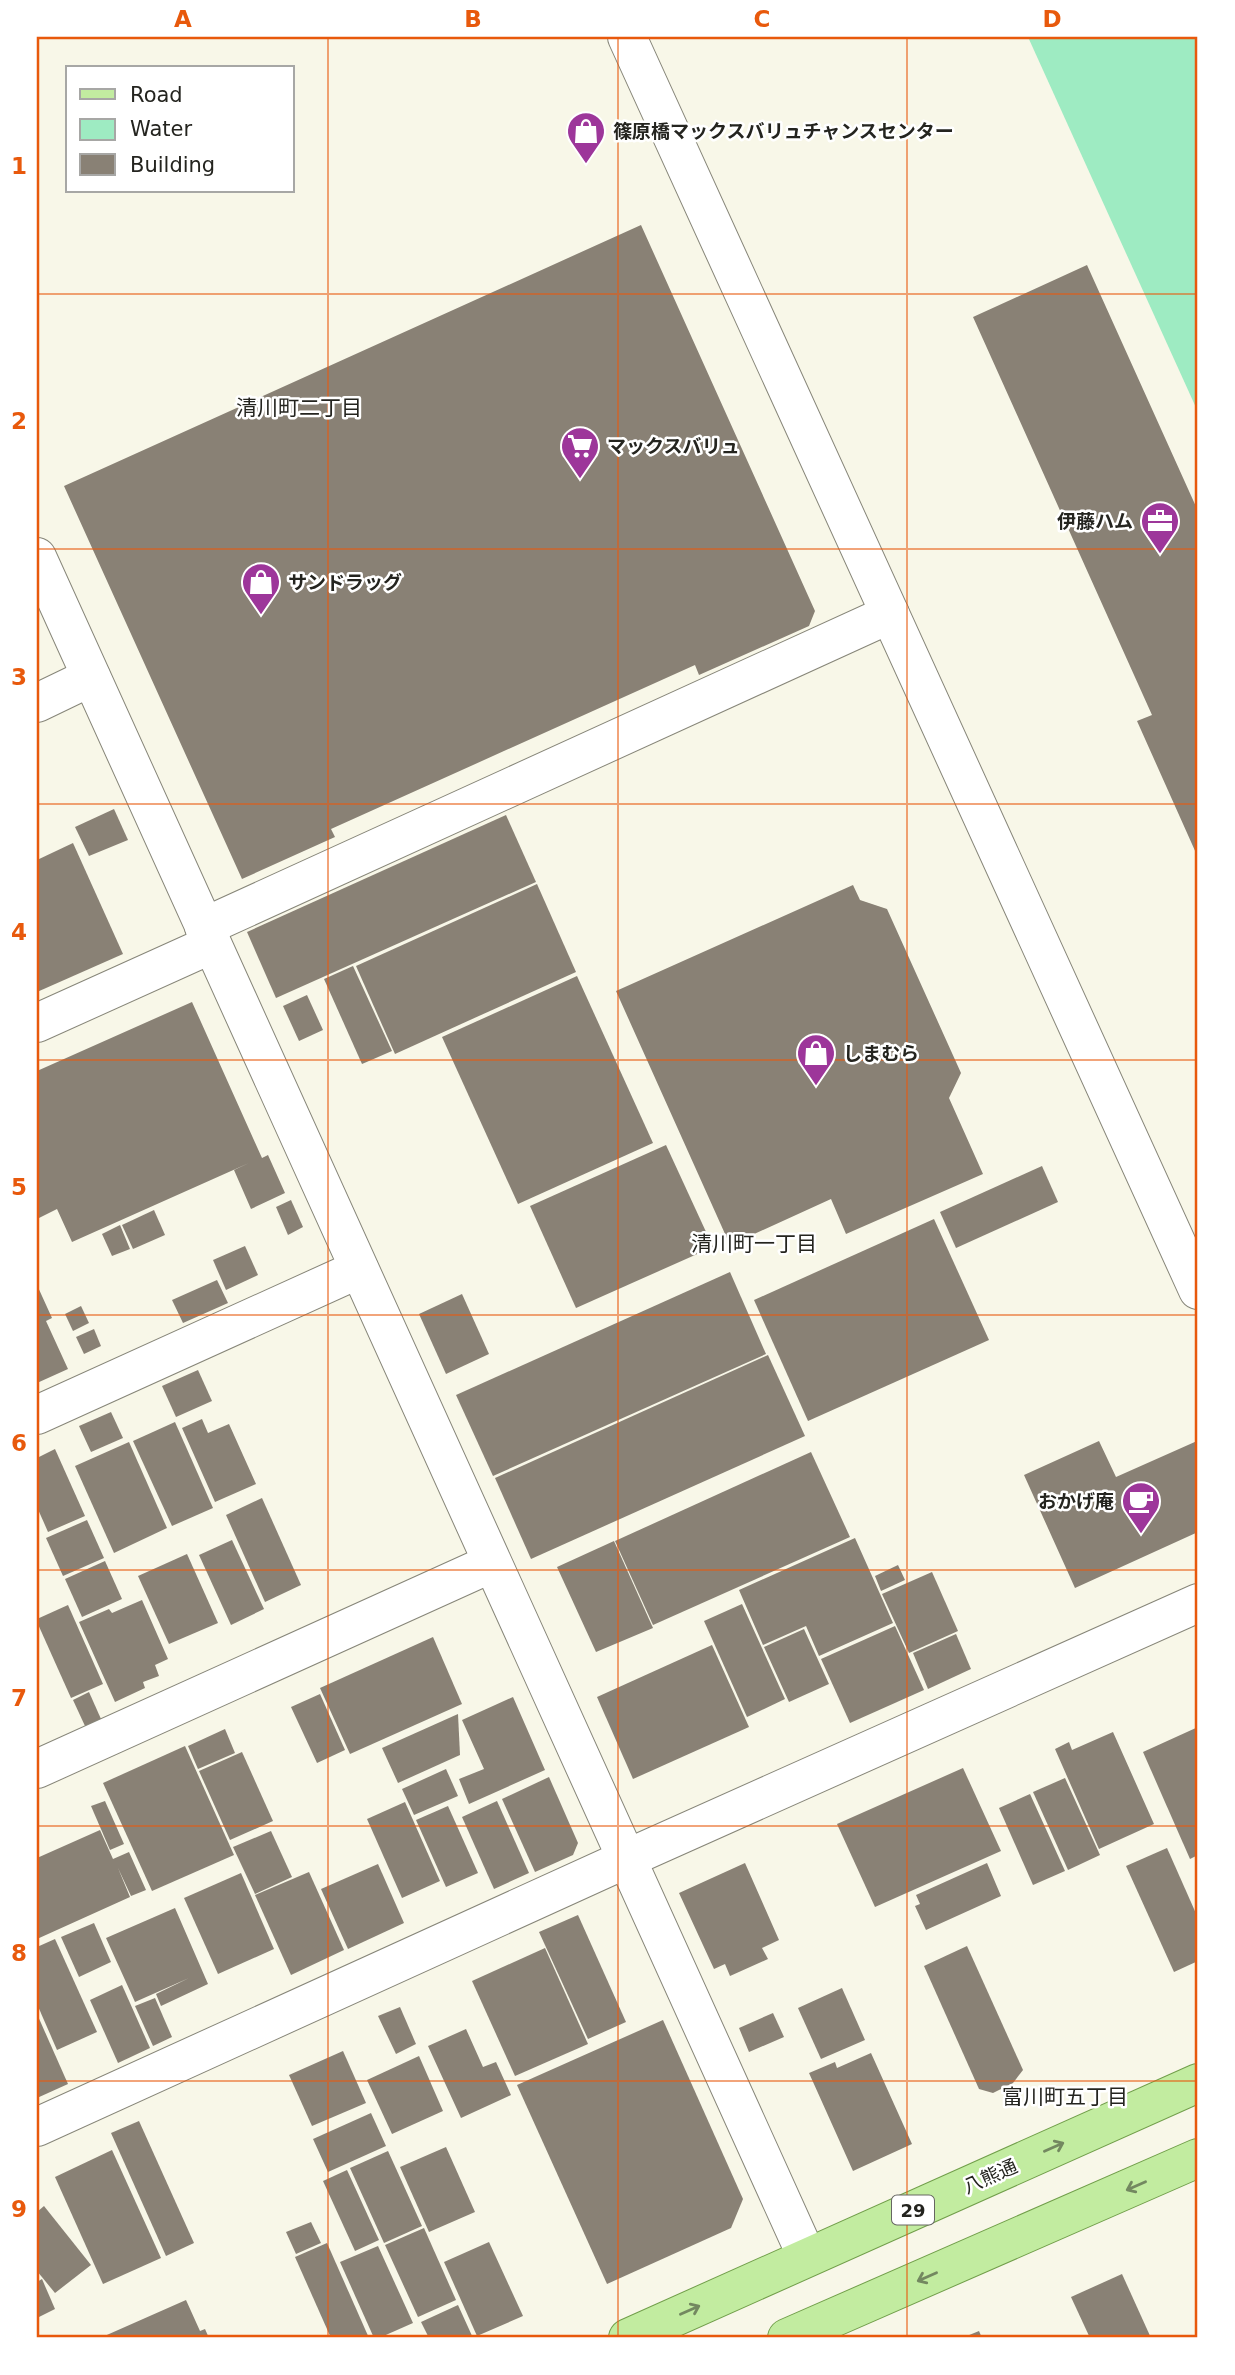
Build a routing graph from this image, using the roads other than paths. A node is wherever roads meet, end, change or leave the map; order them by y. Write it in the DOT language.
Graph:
graph roads {
  1 [pos="627,37"];
  2 [pos="37,557"];
  3 [pos="890,614"];
  4 [pos="91,677"];
  5 [pos="37,703"];
  6 [pos="208,935"];
  7 [pos="37,1023"];
  8 [pos="359,1269"];
  9 [pos="1198,1290"];
  10 [pos="37,1415"];
  11 [pos="492,1563"];
  12 [pos="1198,1603"];
  13 [pos="37,1769"];
  14 [pos="626,1859"];
  15 [pos="1198,2082"];
  16 [pos="37,2127"];
  17 [pos="1198,2158"];
  18 [pos="807,2257"];
  19 [pos="840,2327"];
  20 [pos="628,2338"];
  21 [pos="788,2338"];
  1 -- 3 [label="street"];
  2 -- 4 [label="street"];
  3 -- 6 [label="street"];
  3 -- 9 [label="street"];
  4 -- 5 [label="street"];
  4 -- 6 [label="street"];
  6 -- 7 [label="street"];
  6 -- 8 [label="street"];
  8 -- 10 [label="street"];
  8 -- 11 [label="street"];
  11 -- 13 [label="street"];
  11 -- 14 [label="street"];
  12 -- 14 [label="street"];
  14 -- 16 [label="street"];
  14 -- 18 [label="street"];
  18 -- 15 [label="main road, 八熊通 / 29, one-way"];
  17 -- 19 [label="main road, one-way"];
  20 -- 18 [label="main road, 八熊通 / 29, one-way"];
  19 -- 21 [label="main road"];
}
